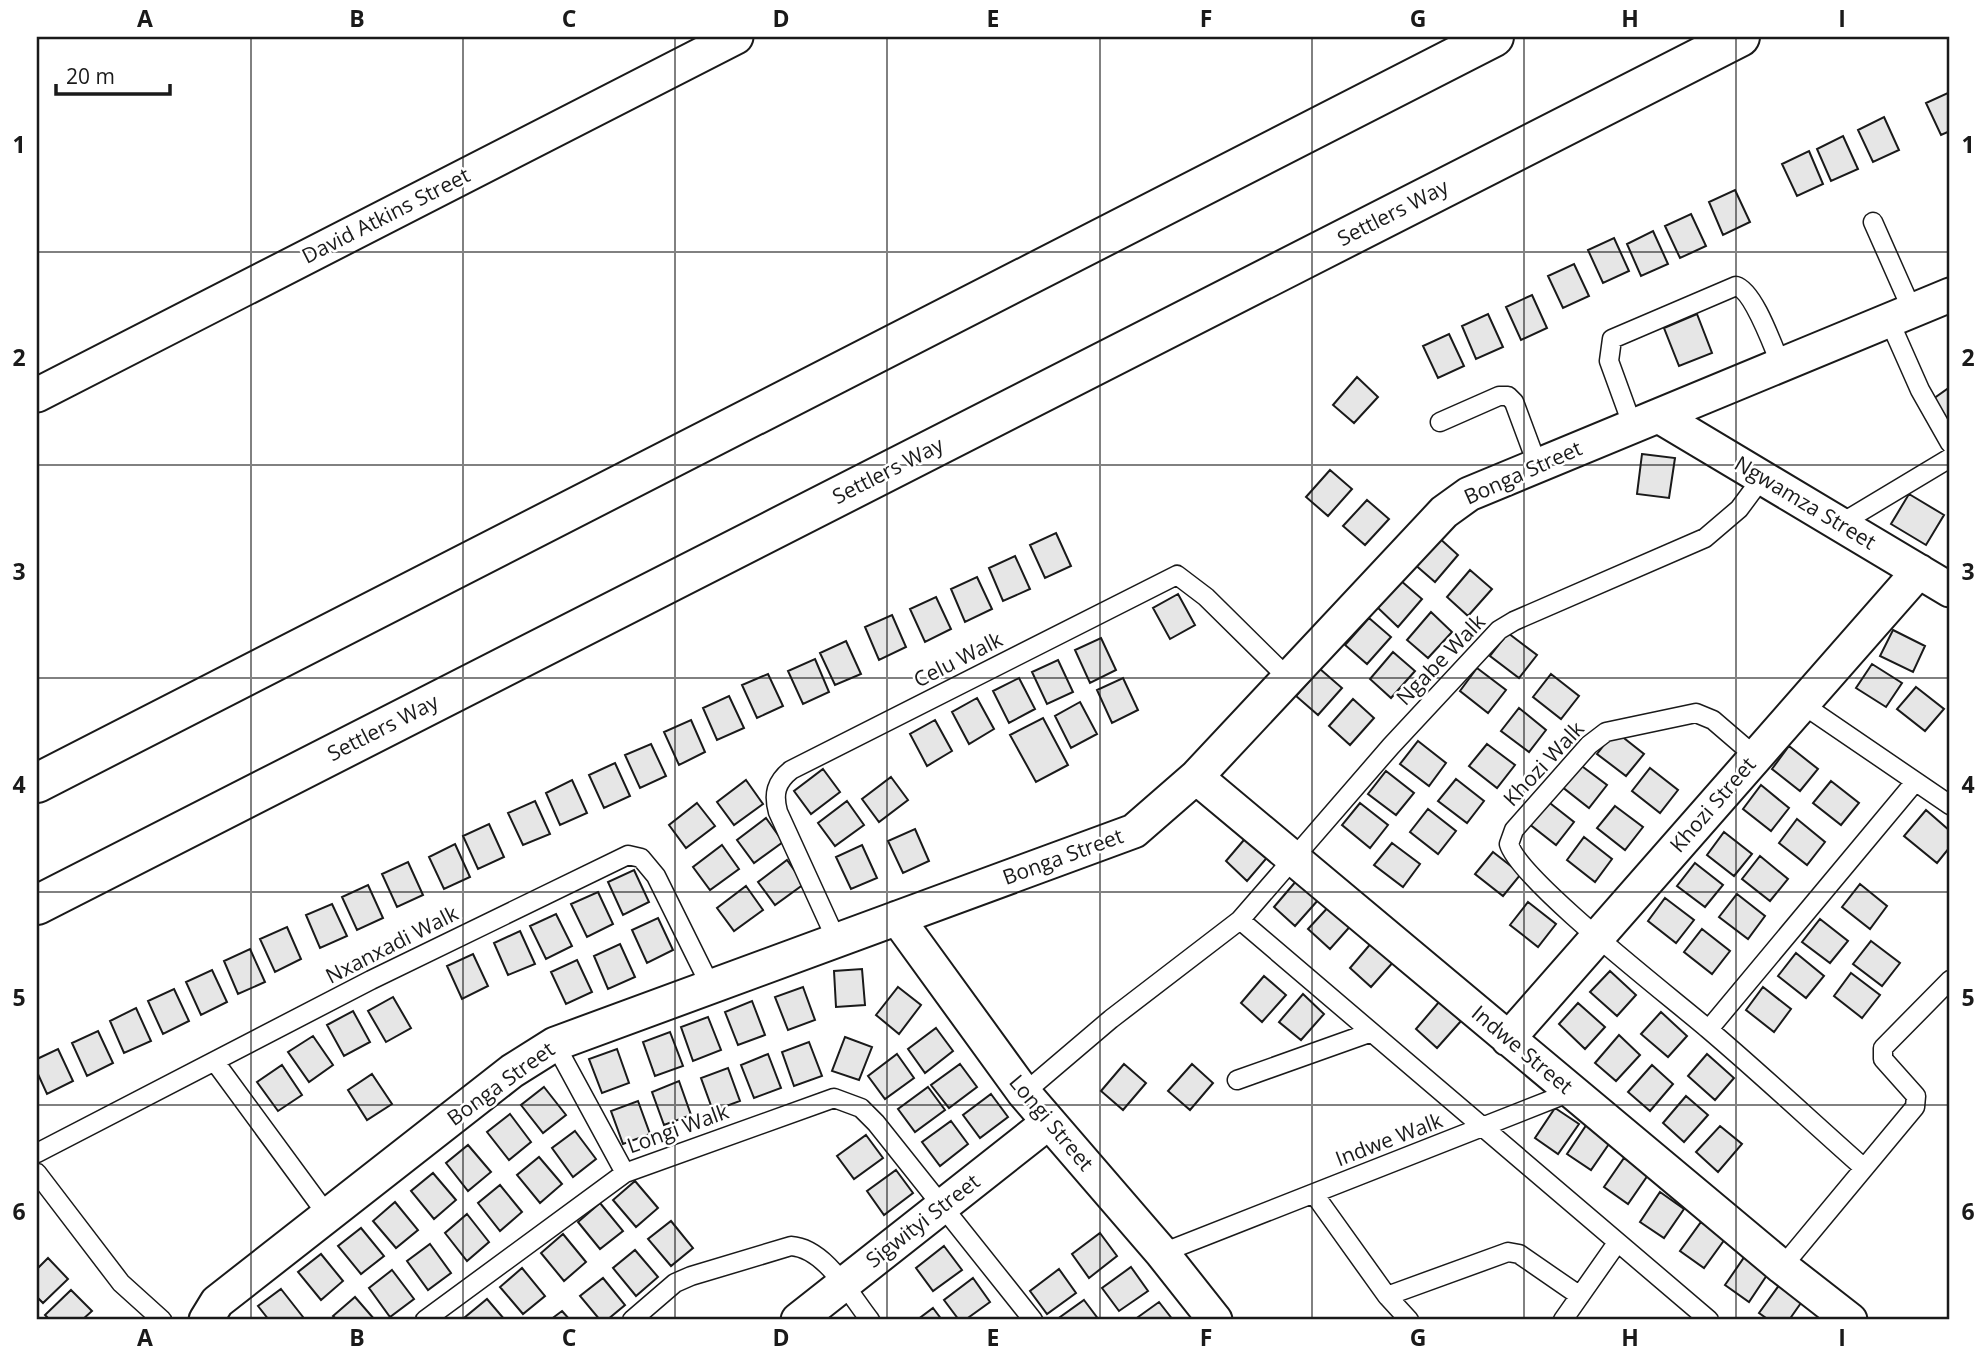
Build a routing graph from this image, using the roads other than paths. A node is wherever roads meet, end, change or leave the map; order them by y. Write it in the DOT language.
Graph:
graph roads {
  1 [pos="736,37"];
  2 [pos="1494,37"];
  3 [pos="1740,37"];
  4 [pos="1872,222"];
  5 [pos="1950,295"];
  6 [pos="1900,315"];
  7 [pos="1781,365"];
  8 [pos="37,395"];
  9 [pos="1646,421"];
  10 [pos="1440,422"];
  11 [pos="1950,443"];
  12 [pos="1950,458"];
  13 [pos="1537,464"];
  14 [pos="1762,478"];
  15 [pos="1840,524"];
  16 [pos="1919,572"];
  17 [pos="1950,590"];
  18 [pos="1288,678"];
  19 [pos="1802,704"];
  20 [pos="1756,757"];
  21 [pos="1196,777"];
  22 [pos="1915,782"];
  23 [pos="37,783"];
  24 [pos="1950,805"];
  25 [pos="1294,857"];
  26 [pos="37,905"];
  27 [pos="897,918"];
  28 [pos="1240,920"];
  29 [pos="1598,936"];
  30 [pos="836,939"];
  31 [pos="1950,980"];
  32 [pos="710,985"];
  33 [pos="1709,1029"];
  34 [pos="1368,1033"];
  35 [pos="1508,1039"];
  36 [pos="555,1044"];
  37 [pos="215,1062"];
  38 [pos="1237,1080"];
  39 [pos="1572,1092"];
  40 [pos="1024,1093"];
  41 [pos="1049,1122"];
  42 [pos="1482,1128"];
  43 [pos="37,1153"];
  44 [pos="1864,1168"];
  45 [pos="37,1173"];
  46 [pos="625,1173"];
  47 [pos="1314,1194"];
  48 [pos="941,1205"];
  49 [pos="328,1216"];
  50 [pos="1617,1243"];
  51 [pos="1162,1253"];
  52 [pos="1782,1267"];
  53 [pos="842,1285"];
  54 [pos="1387,1296"];
  55 [pos="1580,1296"];
  56 [pos="162,1320"];
  57 [pos="206,1320"];
  58 [pos="425,1320"];
  59 [pos="632,1320"];
  60 [pos="798,1320"];
  61 [pos="870,1320"];
  62 [pos="1033,1320"];
  63 [pos="1215,1320"];
  64 [pos="1409,1320"];
  65 [pos="1563,1320"];
  66 [pos="1709,1320"];
  67 [pos="1850,1320"];
  1 -- 8 [label="street, David Atkins Street"];
  2 -- 23 [label="highway"];
  3 -- 26 [label="highway, Settlers Way"];
  4 -- 6 [label="lane"];
  5 -- 6 [label="street, Bonga Street"];
  6 -- 7 [label="street, Bonga Street"];
  6 -- 11 [label="lane"];
  7 -- 9 [label="street, Bonga Street"];
  7 -- 9 [label="lane"];
  9 -- 13 [label="street, Bonga Street"];
  9 -- 14 [label="street, Ngwamza Street"];
  10 -- 13 [label="lane"];
  12 -- 15 [label="lane"];
  13 -- 18 [label="street, Bonga Street"];
  14 -- 15 [label="street, Ngwamza Street"];
  14 -- 25 [label="lane, Ngabe Walk"];
  15 -- 16 [label="street, Ngwamza Street"];
  16 -- 17 [label="street, Ngwamza Street"];
  16 -- 19 [label="street, Khozi Street"];
  18 -- 21 [label="street, Bonga Street"];
  18 -- 30 [label="lane, Celu Walk"];
  19 -- 20 [label="street, Khozi Street"];
  19 -- 22 [label="lane"];
  20 -- 29 [label="street, Khozi Street"];
  20 -- 29 [label="lane, Khozi Walk"];
  21 -- 25 [label="street, Indwe Street"];
  21 -- 27 [label="street, Bonga Street"];
  22 -- 24 [label="lane"];
  22 -- 33 [label="lane"];
  25 -- 28 [label="lane, Ngabe Walk"];
  25 -- 35 [label="street, Indwe Street"];
  27 -- 30 [label="street, Bonga Street"];
  27 -- 40 [label="street, Longi Street"];
  28 -- 34 [label="lane, Indwe Walk"];
  28 -- 40 [label="lane, Ngabe Walk"];
  29 -- 33 [label="lane, Khozi Walk"];
  29 -- 35 [label="street, Khozi Street"];
  30 -- 32 [label="street, Bonga Street"];
  31 -- 44 [label="lane"];
  32 -- 36 [label="street, Bonga Street"];
  32 -- 37 [label="lane, Nxanxadi Walk"];
  33 -- 44 [label="lane, Khozi Walk"];
  34 -- 38 [label="lane"];
  34 -- 42 [label="lane, Indwe Walk"];
  35 -- 39 [label="street, Indwe Street"];
  36 -- 46 [label="lane"];
  36 -- 49 [label="street, Bonga Street"];
  37 -- 43 [label="lane, Nxanxadi Walk"];
  37 -- 49 [label="lane"];
  39 -- 42 [label="lane, Indwe Walk"];
  39 -- 52 [label="street, Indwe Street"];
  40 -- 41 [label="street, Longi Street"];
  41 -- 48 [label="street, Sigwityi Street"];
  41 -- 51 [label="street, Longi Street"];
  42 -- 47 [label="lane, Indwe Walk"];
  42 -- 50 [label="lane, Indwe Walk"];
  44 -- 52 [label="lane"];
  45 -- 56 [label="lane"];
  46 -- 48 [label="lane, Longi Walk"];
  46 -- 58 [label="lane, Longi Walk"];
  47 -- 51 [label="lane, Indwe Walk"];
  47 -- 54 [label="lane"];
  48 -- 53 [label="street, Sigwityi Street"];
  48 -- 62 [label="lane, Longi Walk"];
  49 -- 57 [label="street, Bonga Street"];
  50 -- 55 [label="lane"];
  50 -- 66 [label="lane, Indwe Walk"];
  51 -- 63 [label="street, Longi Street"];
  52 -- 67 [label="street, Indwe Street"];
  53 -- 59 [label="lane"];
  53 -- 60 [label="street, Sigwityi Street"];
  53 -- 61 [label="lane"];
  54 -- 55 [label="lane"];
  54 -- 64 [label="lane"];
  55 -- 65 [label="lane"];
}
